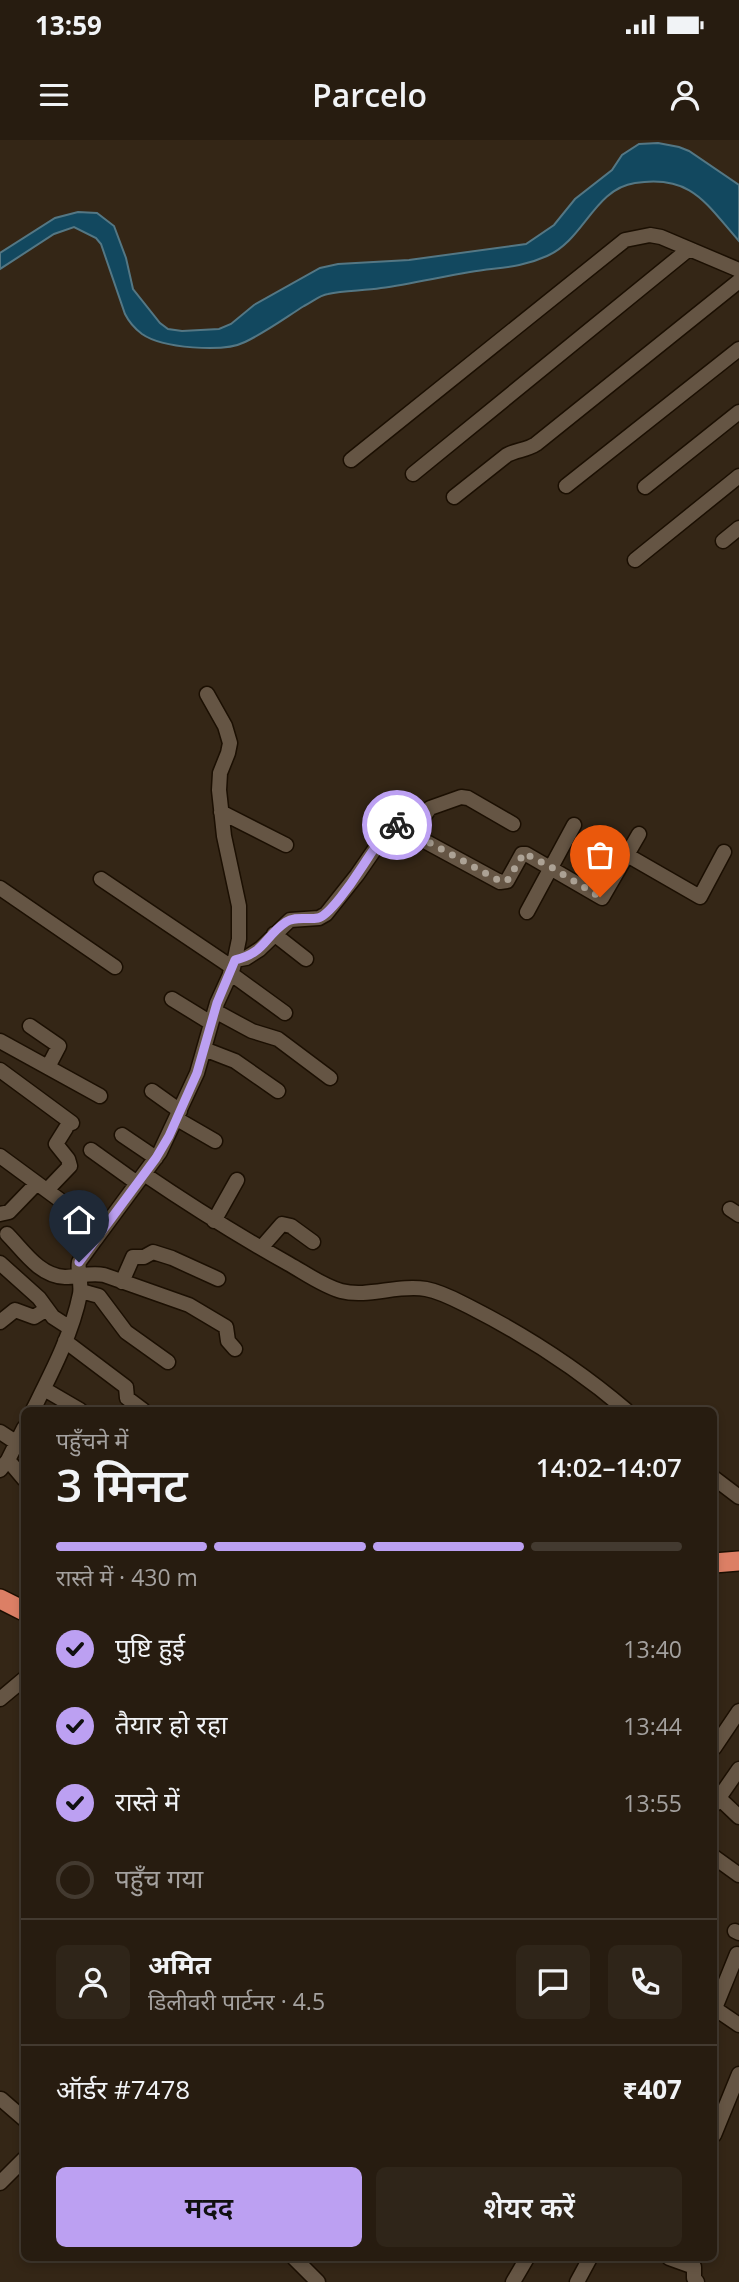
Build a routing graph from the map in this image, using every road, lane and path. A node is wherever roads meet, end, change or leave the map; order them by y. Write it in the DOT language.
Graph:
graph roads {
  1 [pos="689,249"];
  2 [pos="739,270"];
  3 [pos="739,281"];
  4 [pos="739,349"];
  5 [pos="739,412"];
  6 [pos="351,460"];
  7 [pos="414,474"];
  8 [pos="739,476"];
  9 [pos="566,486"];
  10 [pos="645,487"];
  11 [pos="454,498"];
  12 [pos="739,528"];
  13 [pos="723,541"];
  14 [pos="635,560"];
  15 [pos="207,694"];
  16 [pos="221,812"];
  17 [pos="513,824"];
  18 [pos="574,825"];
  19 [pos="412,833"];
  20 [pos="639,834"];
  21 [pos="286,845"];
  22 [pos="724,852"];
  23 [pos="628,855"];
  24 [pos="551,867"];
  25 [pos="101,879"];
  26 [pos="0,888"];
  27 [pos="527,912"];
  28 [pos="274,934"];
  29 [pos="306,960"];
  30 [pos="115,967"];
  31 [pos="233,967"];
  32 [pos="172,999"];
  33 [pos="285,1013"];
  34 [pos="213,1017"];
  35 [pos="30,1026"];
  36 [pos="0,1041"];
  37 [pos="204,1049"];
  38 [pos="48,1067"];
  39 [pos="0,1070"];
  40 [pos="330,1078"];
  41 [pos="152,1091"];
  42 [pos="278,1091"];
  43 [pos="100,1096"];
  44 [pos="178,1115"];
  45 [pos="122,1135"];
  46 [pos="215,1141"];
  47 [pos="91,1150"];
  48 [pos="0,1156"];
  49 [pos="156,1158"];
  50 [pos="140,1178"];
  51 [pos="237,1180"];
  52 [pos="42,1187"];
  53 [pos="0,1214"];
  54 [pos="214,1221"];
  55 [pos="7,1234"];
  56 [pos="95,1240"];
  57 [pos="313,1242"];
  58 [pos="261,1248"];
  59 [pos="0,1263"];
  60 [pos="79,1275"];
  61 [pos="218,1279"];
  62 [pos="122,1282"];
  63 [pos="81,1291"];
  64 [pos="47,1309"];
  65 [pos="3,1313"];
  66 [pos="67,1335"];
  67 [pos="235,1349"];
  68 [pos="168,1362"];
  69 [pos="44,1389"];
  70 [pos="35,1407"];
  71 [pos="75,1407"];
  72 [pos="139,1407"];
  73 [pos="622,1407"];
  74 [pos="0,1433"];
  75 [pos="21,1434"];
  76 [pos="17,1443"];
  77 [pos="4,1465"];
  78 [pos="21,1477"];
  79 [pos="717,1480"];
  80 [pos="739,1497"];
  81 [pos="739,1561"];
  82 [pos="717,1563"];
  83 [pos="0,1599"];
  84 [pos="21,1610"];
  85 [pos="21,1681"];
  86 [pos="1,1697"];
  87 [pos="739,1711"];
  88 [pos="717,1744"];
  89 [pos="739,1769"];
  90 [pos="718,1794"];
  91 [pos="739,1818"];
  92 [pos="717,1859"];
  93 [pos="739,1875"];
  94 [pos="737,1954"];
  95 [pos="717,2001"];
  96 [pos="717,2009"];
  97 [pos="737,2019"];
  98 [pos="739,2074"];
  99 [pos="1,2099"];
  100 [pos="21,2116"];
  101 [pos="717,2128"];
  102 [pos="21,2162"];
  103 [pos="0,2183"];
  104 [pos="297,2261"];
  105 [pos="525,2261"];
  106 [pos="588,2261"];
  107 [pos="677,2261"];
  108 [pos="318,2282"];
  109 [pos="513,2282"];
  110 [pos="577,2282"];
  111 [pos="697,2282"];
  1 -- 2 [label="street"];
  1 -- 6 [label="street"];
  1 -- 7 [label="street"];
  3 -- 11 [label="street"];
  4 -- 9 [label="street"];
  5 -- 10 [label="street"];
  8 -- 14 [label="street"];
  12 -- 13 [label="street"];
  15 -- 16 [label="street"];
  16 -- 21 [label="street"];
  16 -- 31 [label="street"];
  17 -- 19 [label="street"];
  18 -- 24 [label="street"];
  19 -- 24 [label="street"];
  19 -- 28 [label="street"];
  20 -- 23 [label="street"];
  22 -- 23 [label="street"];
  23 -- 24 [label="street"];
  24 -- 27 [label="street"];
  25 -- 31 [label="street"];
  26 -- 30 [label="street"];
  28 -- 29 [label="street"];
  28 -- 31 [label="street"];
  31 -- 33 [label="street"];
  31 -- 34 [label="street"];
  32 -- 34 [label="street"];
  34 -- 37 [label="street"];
  34 -- 40 [label="street"];
  35 -- 38 [label="street"];
  36 -- 38 [label="street"];
  37 -- 42 [label="street"];
  37 -- 44 [label="street"];
  38 -- 43 [label="street"];
  39 -- 52 [label="street"];
  41 -- 44 [label="street"];
  44 -- 46 [label="street"];
  44 -- 49 [label="street"];
  45 -- 49 [label="street"];
  47 -- 50 [label="street"];
  48 -- 52 [label="street"];
  49 -- 50 [label="street"];
  50 -- 54 [label="street"];
  50 -- 56 [label="street"];
  51 -- 54 [label="street"];
  52 -- 53 [label="street"];
  52 -- 56 [label="street"];
  54 -- 58 [label="street"];
  55 -- 60 [label="street"];
  56 -- 60 [label="street"];
  57 -- 58 [label="street"];
  58 -- 73 [label="street"];
  59 -- 64 [label="street"];
  60 -- 62 [label="street"];
  60 -- 63 [label="street"];
  61 -- 62 [label="street"];
  62 -- 67 [label="street"];
  63 -- 66 [label="street"];
  63 -- 68 [label="street"];
  64 -- 65 [label="street"];
  64 -- 66 [label="street"];
  66 -- 69 [label="street"];
  66 -- 72 [label="street"];
  69 -- 70 [label="street"];
  69 -- 71 [label="street"];
  74 -- 76 [label="street"];
  75 -- 76 [label="street"];
  76 -- 77 [label="street"];
  77 -- 78 [label="street"];
  79 -- 80 [label="street"];
  81 -- 82 [label="highway"];
  83 -- 84 [label="highway"];
  85 -- 86 [label="street"];
  87 -- 88 [label="street"];
  89 -- 90 [label="street"];
  90 -- 91 [label="street"];
  92 -- 93 [label="street"];
  94 -- 95 [label="street"];
  96 -- 97 [label="street"];
  98 -- 101 [label="street"];
  99 -- 100 [label="street"];
  102 -- 103 [label="street"];
  104 -- 108 [label="street"];
  105 -- 109 [label="street"];
  106 -- 110 [label="street"];
  107 -- 111 [label="street"];
}
